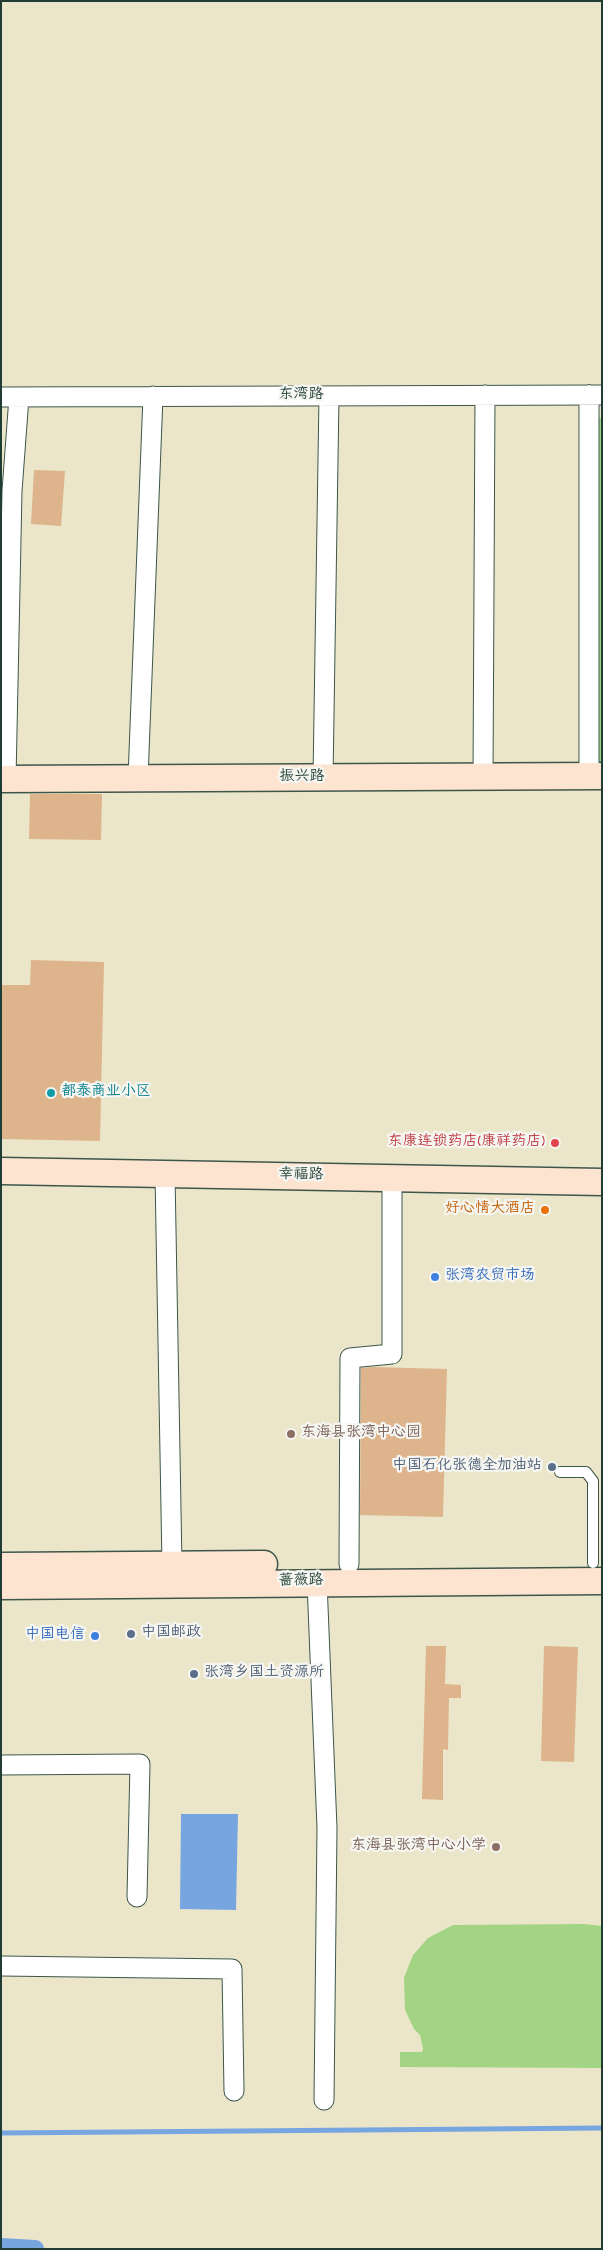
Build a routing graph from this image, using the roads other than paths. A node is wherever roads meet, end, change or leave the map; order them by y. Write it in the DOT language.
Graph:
graph roads {
  1 [pos="486,395"];
  2 [pos="595,395"];
  3 [pos="153,396"];
  4 [pos="329,396"];
  5 [pos="10,397"];
  6 [pos="595,776"];
  7 [pos="483,777"];
  8 [pos="138,778"];
  9 [pos="323,778"];
  10 [pos="3,779"];
  11 [pos="1,1171"];
  12 [pos="165,1174"];
  13 [pos="392,1178"];
  14 [pos="602,1182"];
  15 [pos="560,1472"];
  16 [pos="349,1564"];
  17 [pos="172,1565"];
  18 [pos="1,1566"];
  19 [pos="599,1569"];
  20 [pos="317,1582"];
  21 [pos="1,1586"];
  22 [pos="1,1765"];
  23 [pos="137,1897"];
  24 [pos="1,1966"];
  25 [pos="234,2091"];
  26 [pos="324,2100"];
  1 -- 2 [label="street, 东湾路"];
  1 -- 4 [label="street, 东湾路"];
  1 -- 7 [label="street"];
  2 -- 6 [label="street"];
  3 -- 4 [label="street, 东湾路"];
  3 -- 5 [label="street, 东湾路"];
  3 -- 8 [label="street"];
  4 -- 9 [label="street"];
  5 -- 10 [label="street"];
  6 -- 7 [label="main road, 振兴路"];
  7 -- 9 [label="main road, 振兴路"];
  8 -- 9 [label="main road, 振兴路"];
  8 -- 10 [label="main road, 振兴路"];
  11 -- 12 [label="main road, 幸福路"];
  12 -- 13 [label="main road, 幸福路"];
  12 -- 17 [label="street"];
  13 -- 14 [label="main road, 幸福路"];
  13 -- 16 [label="street"];
  15 -- 19 [label="lane"];
  16 -- 17 [label="main road, 蔷薇路"];
  16 -- 19 [label="main road, 蔷薇路"];
  17 -- 18 [label="main road, 蔷薇路"];
  19 -- 20 [label="main road, 蔷薇路"];
  20 -- 21 [label="main road, 蔷薇路"];
  20 -- 26 [label="street"];
  22 -- 23 [label="street"];
  24 -- 25 [label="street"];
}
